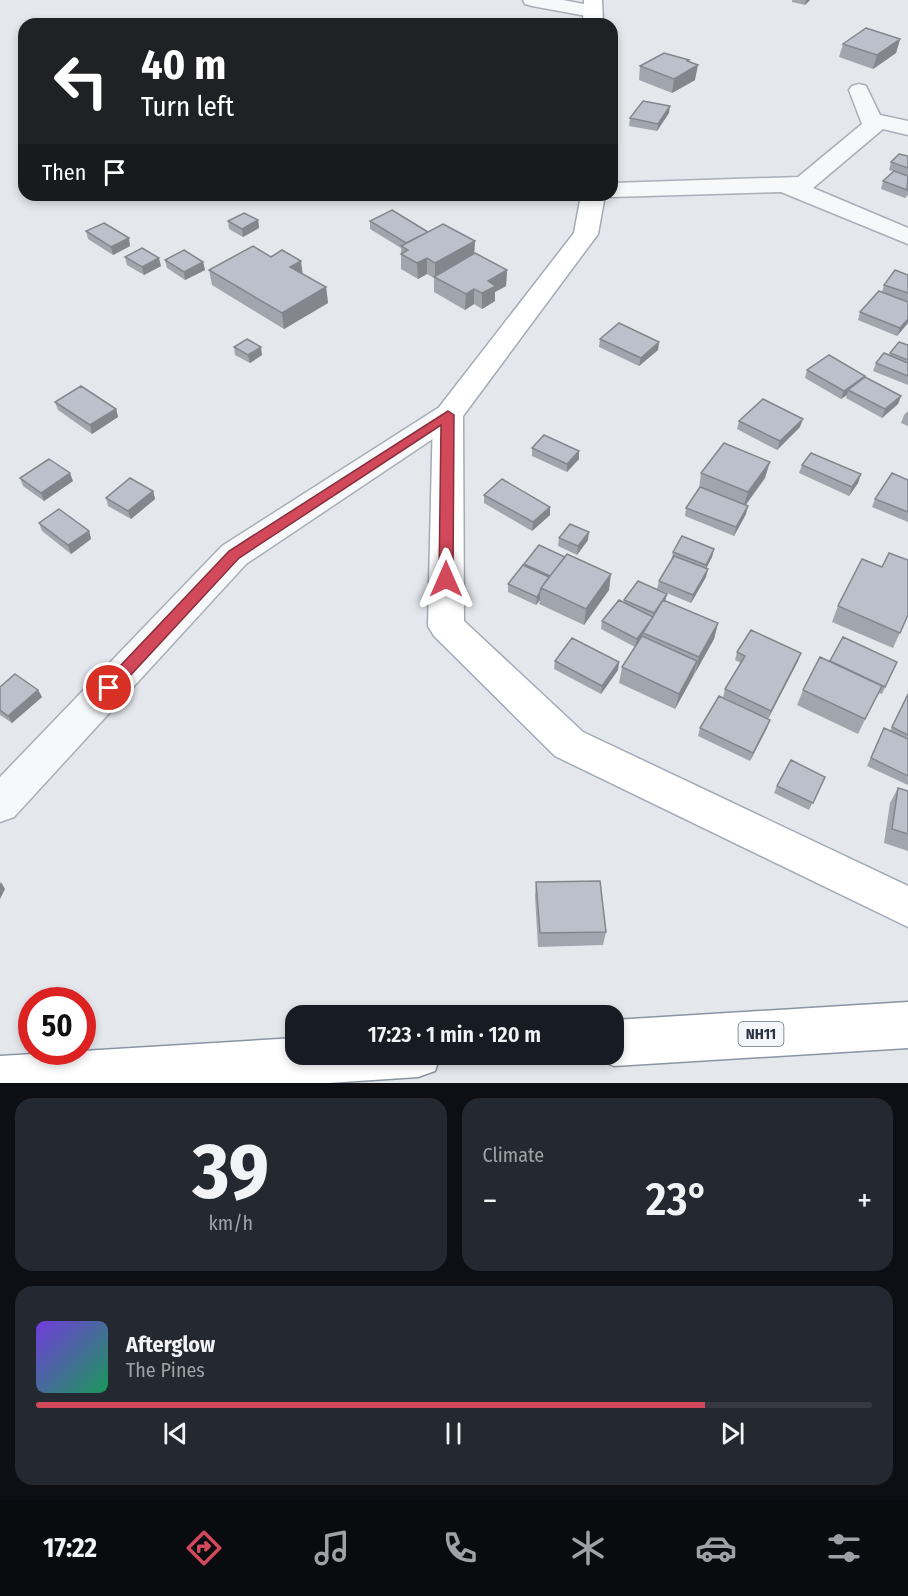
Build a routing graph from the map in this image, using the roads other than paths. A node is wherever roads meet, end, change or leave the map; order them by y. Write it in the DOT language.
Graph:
graph roads {
  1 [pos="532,0"];
  2 [pos="593,12"];
  3 [pos="859,90"];
  4 [pos="871,119"];
  5 [pos="908,128"];
  6 [pos="785,185"];
  7 [pos="618,190"];
  8 [pos="592,201"];
  9 [pos="908,237"];
  10 [pos="448,415"];
  11 [pos="0,804"];
  12 [pos="908,907"];
  13 [pos="908,1025"];
  14 [pos="624,1042"];
  15 [pos="285,1062"];
  16 [pos="0,1080"];
  1 -- 2 [label="street"];
  3 -- 4 [label="street"];
  4 -- 5 [label="street"];
  4 -- 6 [label="street"];
  6 -- 7 [label="street"];
  6 -- 9 [label="street"];
  8 -- 10 [label="main road"];
  10 -- 11 [label="street"];
  10 -- 12 [label="main road"];
  13 -- 14 [label="main road, NH11"];
  15 -- 16 [label="main road"];
}
